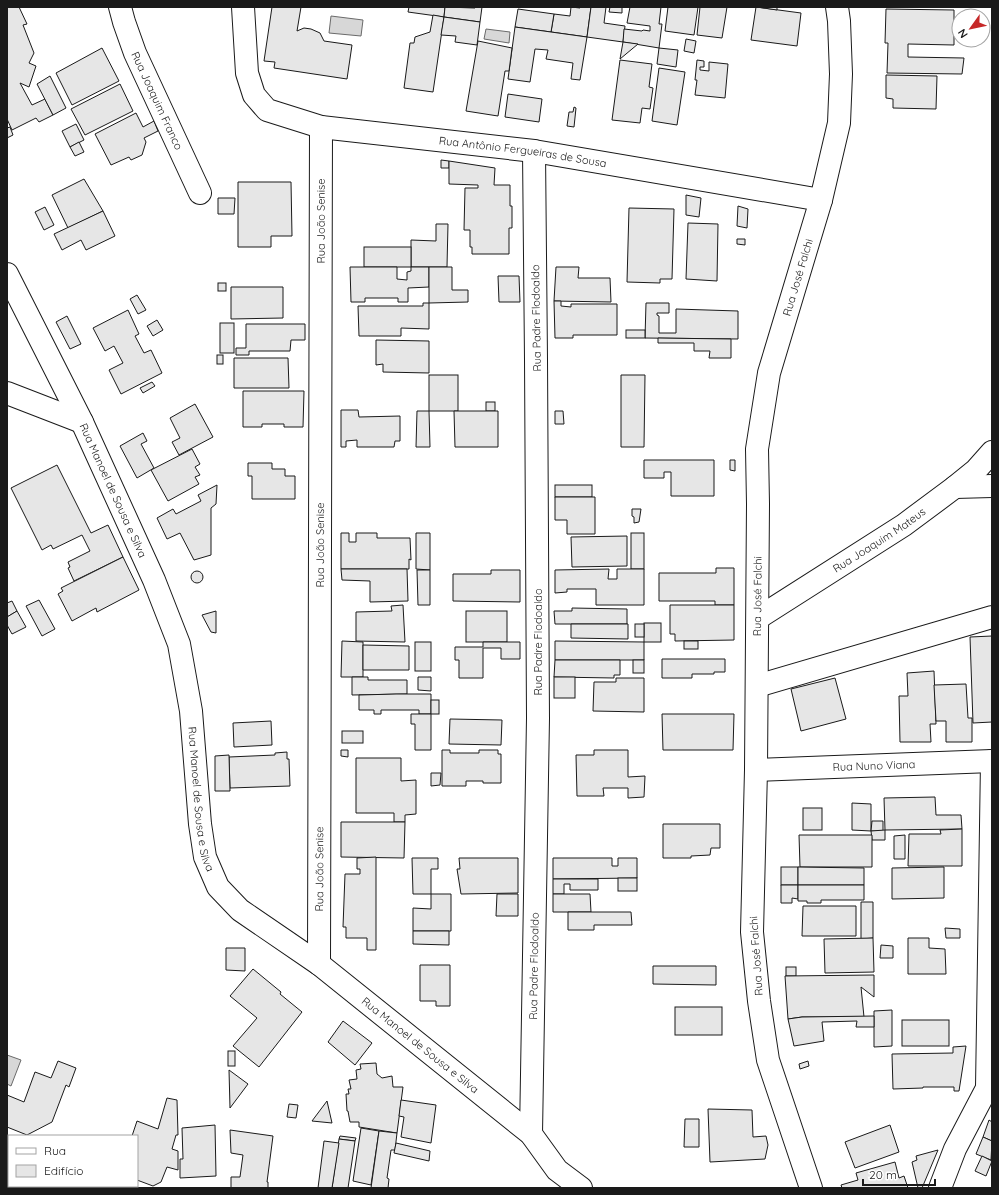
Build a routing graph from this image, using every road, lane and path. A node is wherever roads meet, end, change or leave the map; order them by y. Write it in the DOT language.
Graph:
graph roads {
  1 [pos="120,7"];
  2 [pos="243,7"];
  3 [pos="836,7"];
  4 [pos="321,127"];
  5 [pos="534,151"];
  6 [pos="200,192"];
  7 [pos="821,200"];
  8 [pos="7,274"];
  9 [pos="7,393"];
  10 [pos="82,422"];
  11 [pos="992,452"];
  12 [pos="992,486"];
  13 [pos="955,488"];
  14 [pos="992,617"];
  15 [pos="758,618"];
  16 [pos="757,686"];
  17 [pos="992,761"];
  18 [pos="756,770"];
  19 [pos="319,964"];
  20 [pos="990,1001"];
  21 [pos="990,1085"];
  22 [pos="532,1134"];
  23 [pos="581,1188"];
  24 [pos="811,1188"];
  25 [pos="940,1188"];
  1 -- 6 [label="street, Rua Joaquim Franco"];
  2 -- 4 [label="street, Rua Antônio Fergueiras de Sousa"];
  3 -- 7 [label="street, Rua José Falchi"];
  4 -- 5 [label="street, Rua Antônio Fergueiras de Sousa"];
  4 -- 19 [label="street, Rua João Senise"];
  5 -- 7 [label="street, Rua Antônio Fergueiras de Sousa"];
  5 -- 22 [label="street, Rua Padre Flodoaldo"];
  7 -- 15 [label="street, Rua José Falchi"];
  8 -- 10 [label="street, Rua Manoel de Sousa e Silva"];
  9 -- 10 [label="street"];
  10 -- 19 [label="street, Rua Manoel de Sousa e Silva"];
  11 -- 13 [label="street, Rua Joaquim Mateus"];
  12 -- 13 [label="street"];
  13 -- 15 [label="street, Rua Joaquim Mateus"];
  14 -- 16 [label="street"];
  15 -- 16 [label="street, Rua José Falchi"];
  16 -- 18 [label="street, Rua José Falchi"];
  17 -- 18 [label="street, Rua Nuno Viana"];
  17 -- 20 [label="street"];
  18 -- 24 [label="street, Rua José Falchi"];
  19 -- 22 [label="street, Rua Manoel de Sousa e Silva"];
  20 -- 21 [label="street"];
  21 -- 25 [label="street"];
  22 -- 23 [label="street, Rua Manoel de Sousa e Silva"];
}
